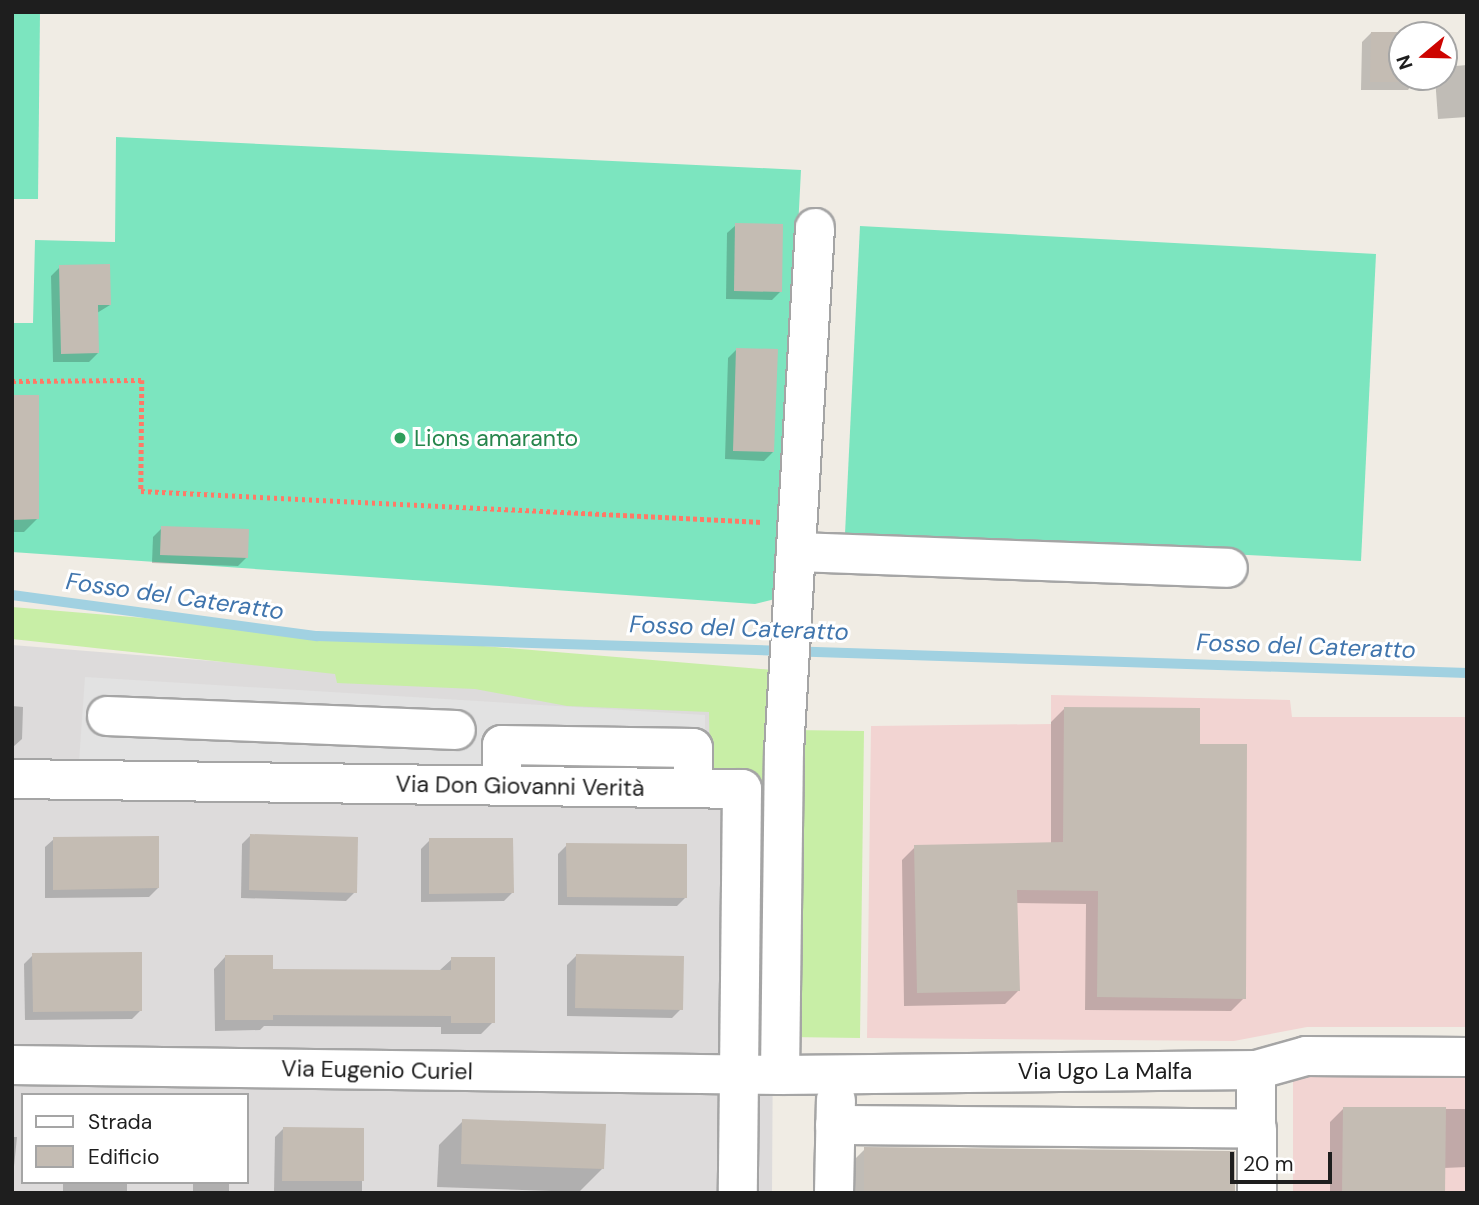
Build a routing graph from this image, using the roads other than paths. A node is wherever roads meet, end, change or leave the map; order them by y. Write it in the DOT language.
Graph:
graph roads {
  1 [pos="815,228"];
  2 [pos="797,538"];
  3 [pos="1228,568"];
  4 [pos="107,716"];
  5 [pos="299,724"];
  6 [pos="456,730"];
  7 [pos="12,779"];
  8 [pos="298,783"];
  9 [pos="1467,1057"];
  10 [pos="12,1065"];
  11 [pos="1256,1070"];
  12 [pos="838,1073"];
  13 [pos="741,1074"];
  14 [pos="780,1075"];
  15 [pos="835,1125"];
  16 [pos="1257,1129"];
  17 [pos="738,1193"];
  18 [pos="834,1193"];
  19 [pos="1257,1193"];
  1 -- 2 [label="street"];
  2 -- 3 [label="street"];
  2 -- 14 [label="street"];
  4 -- 5 [label="street"];
  5 -- 6 [label="street"];
  5 -- 8 [label="street"];
  7 -- 8 [label="street, Via Don Giovanni Verità"];
  8 -- 13 [label="street, Via Don Giovanni Verità"];
  9 -- 11 [label="street, Via Ugo La Malfa"];
  10 -- 13 [label="street, Via Eugenio Curiel"];
  11 -- 12 [label="street, Via Ugo La Malfa"];
  11 -- 16 [label="street"];
  12 -- 14 [label="street, Via Ugo La Malfa"];
  12 -- 15 [label="street"];
  13 -- 14 [label="street, Via Ugo La Malfa"];
  13 -- 17 [label="street"];
  15 -- 16 [label="street"];
  15 -- 18 [label="street"];
  16 -- 19 [label="street"];
}
